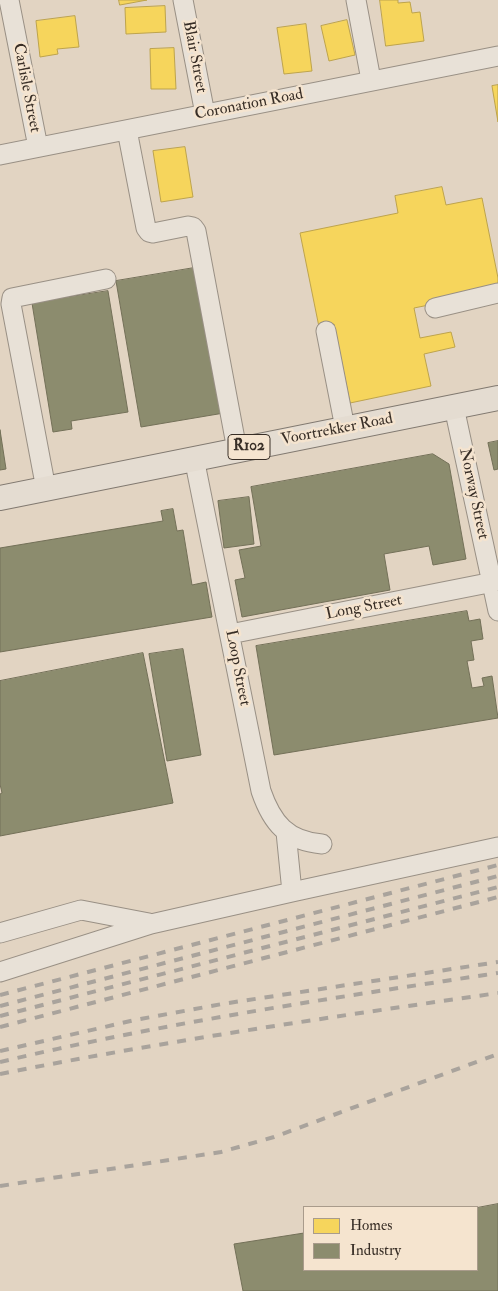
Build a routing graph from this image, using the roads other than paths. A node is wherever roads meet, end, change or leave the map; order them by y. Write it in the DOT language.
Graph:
graph roads {
  1 [pos="9,0"];
  2 [pos="183,0"];
  3 [pos="356,0"];
  4 [pos="7,25"];
  5 [pos="498,56"];
  6 [pos="371,80"];
  7 [pos="205,114"];
  8 [pos="127,130"];
  9 [pos="38,147"];
  10 [pos="0,155"];
  11 [pos="106,279"];
  12 [pos="498,293"];
  13 [pos="435,308"];
  14 [pos="326,331"];
  15 [pos="498,398"];
  16 [pos="454,407"];
  17 [pos="345,428"];
  18 [pos="237,450"];
  19 [pos="194,458"];
  20 [pos="46,489"];
  21 [pos="0,498"];
  22 [pos="495,582"];
  23 [pos="498,611"];
  24 [pos="230,634"];
  25 [pos="286,832"];
  26 [pos="322,844"];
  27 [pos="498,848"];
  28 [pos="292,892"];
  29 [pos="152,924"];
  30 [pos="0,933"];
  31 [pos="0,972"];
  1 -- 4 [label="street, Carlisle Street"];
  2 -- 7 [label="street, Blair Street"];
  3 -- 6 [label="street"];
  4 -- 9 [label="street, Carlisle Street"];
  5 -- 6 [label="street, Coronation Road"];
  6 -- 7 [label="street, Coronation Road"];
  7 -- 8 [label="street, Coronation Road"];
  8 -- 9 [label="street, Coronation Road"];
  8 -- 18 [label="street"];
  9 -- 10 [label="street, Coronation Road"];
  11 -- 20 [label="street"];
  12 -- 13 [label="street"];
  14 -- 17 [label="street"];
  15 -- 16 [label="main road, Voortrekker Road / R102"];
  16 -- 17 [label="main road, Voortrekker Road / R102"];
  16 -- 22 [label="street, Norway Street"];
  17 -- 18 [label="main road, Voortrekker Road / R102"];
  18 -- 19 [label="main road, Voortrekker Road / R102"];
  19 -- 20 [label="main road, Voortrekker Road / R102"];
  19 -- 24 [label="street, Loop Street"];
  20 -- 21 [label="main road, Voortrekker Road / R102"];
  22 -- 23 [label="street, Norway Street"];
  22 -- 24 [label="street, Long Street"];
  24 -- 25 [label="street, Loop Street"];
  25 -- 26 [label="street, Loop Street"];
  25 -- 28 [label="street"];
  27 -- 28 [label="street"];
  28 -- 29 [label="street"];
  29 -- 30 [label="street"];
  29 -- 31 [label="street"];
}
